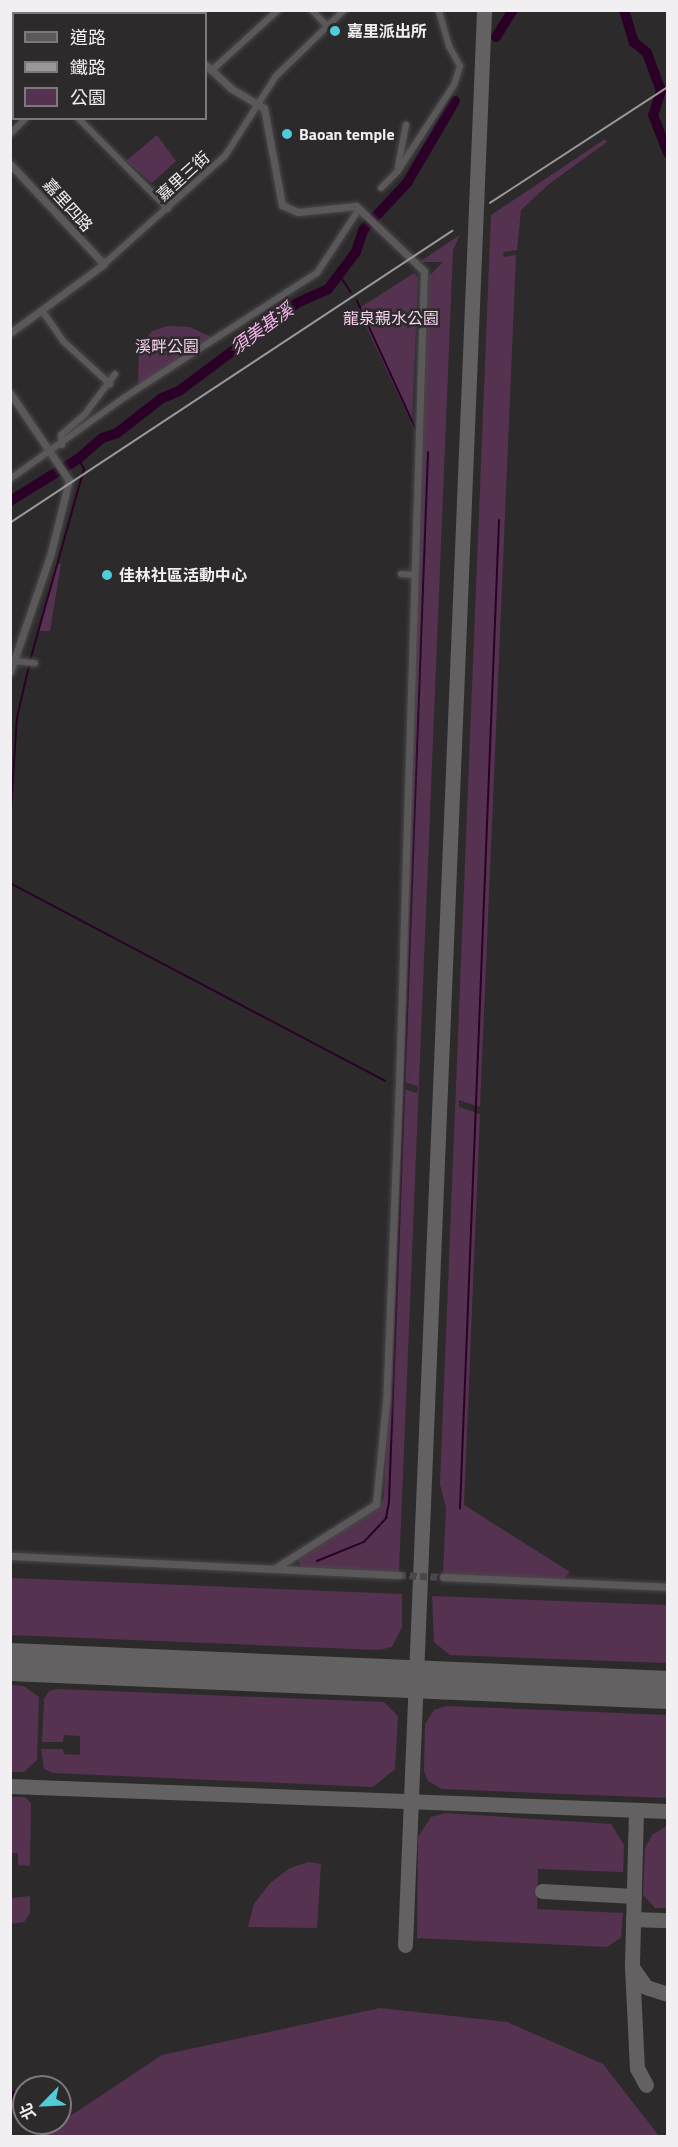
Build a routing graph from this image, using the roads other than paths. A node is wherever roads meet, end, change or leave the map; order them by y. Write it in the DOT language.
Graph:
graph roads {
  1 [pos="278,10"];
  2 [pos="312,10"];
  3 [pos="344,10"];
  4 [pos="439,10"];
  5 [pos="327,26"];
  6 [pos="207,66"];
  7 [pos="211,71"];
  8 [pos="257,103"];
  9 [pos="24,120"];
  10 [pos="82,120"];
  11 [pos="406,125"];
  12 [pos="10,134"];
  13 [pos="10,164"];
  14 [pos="397,172"];
  15 [pos="381,188"];
  16 [pos="168,208"];
  17 [pos="362,212"];
  18 [pos="104,264"];
  19 [pos="43,312"];
  20 [pos="10,333"];
  21 [pos="115,374"];
  22 [pos="110,384"];
  23 [pos="10,393"];
  24 [pos="62,445"];
  25 [pos="52,453"];
  26 [pos="10,479"];
  27 [pos="401,574"];
  28 [pos="415,575"];
  29 [pos="15,661"];
  30 [pos="35,663"];
  31 [pos="10,672"];
  32 [pos="10,1556"];
  33 [pos="278,1567"];
  34 [pos="399,1575"];
  35 [pos="443,1577"];
  36 [pos="668,1587"];
  1 -- 7 [label="street"];
  2 -- 5 [label="street"];
  3 -- 5 [label="street, 嘉里三街"];
  4 -- 14 [label="street"];
  5 -- 8 [label="street, 嘉里三街"];
  6 -- 7 [label="street"];
  7 -- 8 [label="street"];
  8 -- 16 [label="street, 嘉里三街"];
  8 -- 17 [label="street"];
  9 -- 12 [label="street"];
  10 -- 16 [label="street"];
  11 -- 14 [label="street"];
  13 -- 18 [label="street, 嘉里四路"];
  14 -- 15 [label="street"];
  16 -- 18 [label="street, 嘉里三街"];
  17 -- 24 [label="street"];
  17 -- 28 [label="street"];
  18 -- 19 [label="street, 嘉里三街"];
  19 -- 20 [label="street, 嘉里三街"];
  19 -- 22 [label="street"];
  21 -- 22 [label="street"];
  22 -- 24 [label="street"];
  23 -- 25 [label="street"];
  24 -- 25 [label="street"];
  25 -- 26 [label="street"];
  25 -- 29 [label="street"];
  27 -- 28 [label="street"];
  28 -- 33 [label="street"];
  29 -- 30 [label="street"];
  29 -- 31 [label="street"];
  32 -- 33 [label="street"];
  33 -- 34 [label="street"];
  35 -- 36 [label="street"];
}
